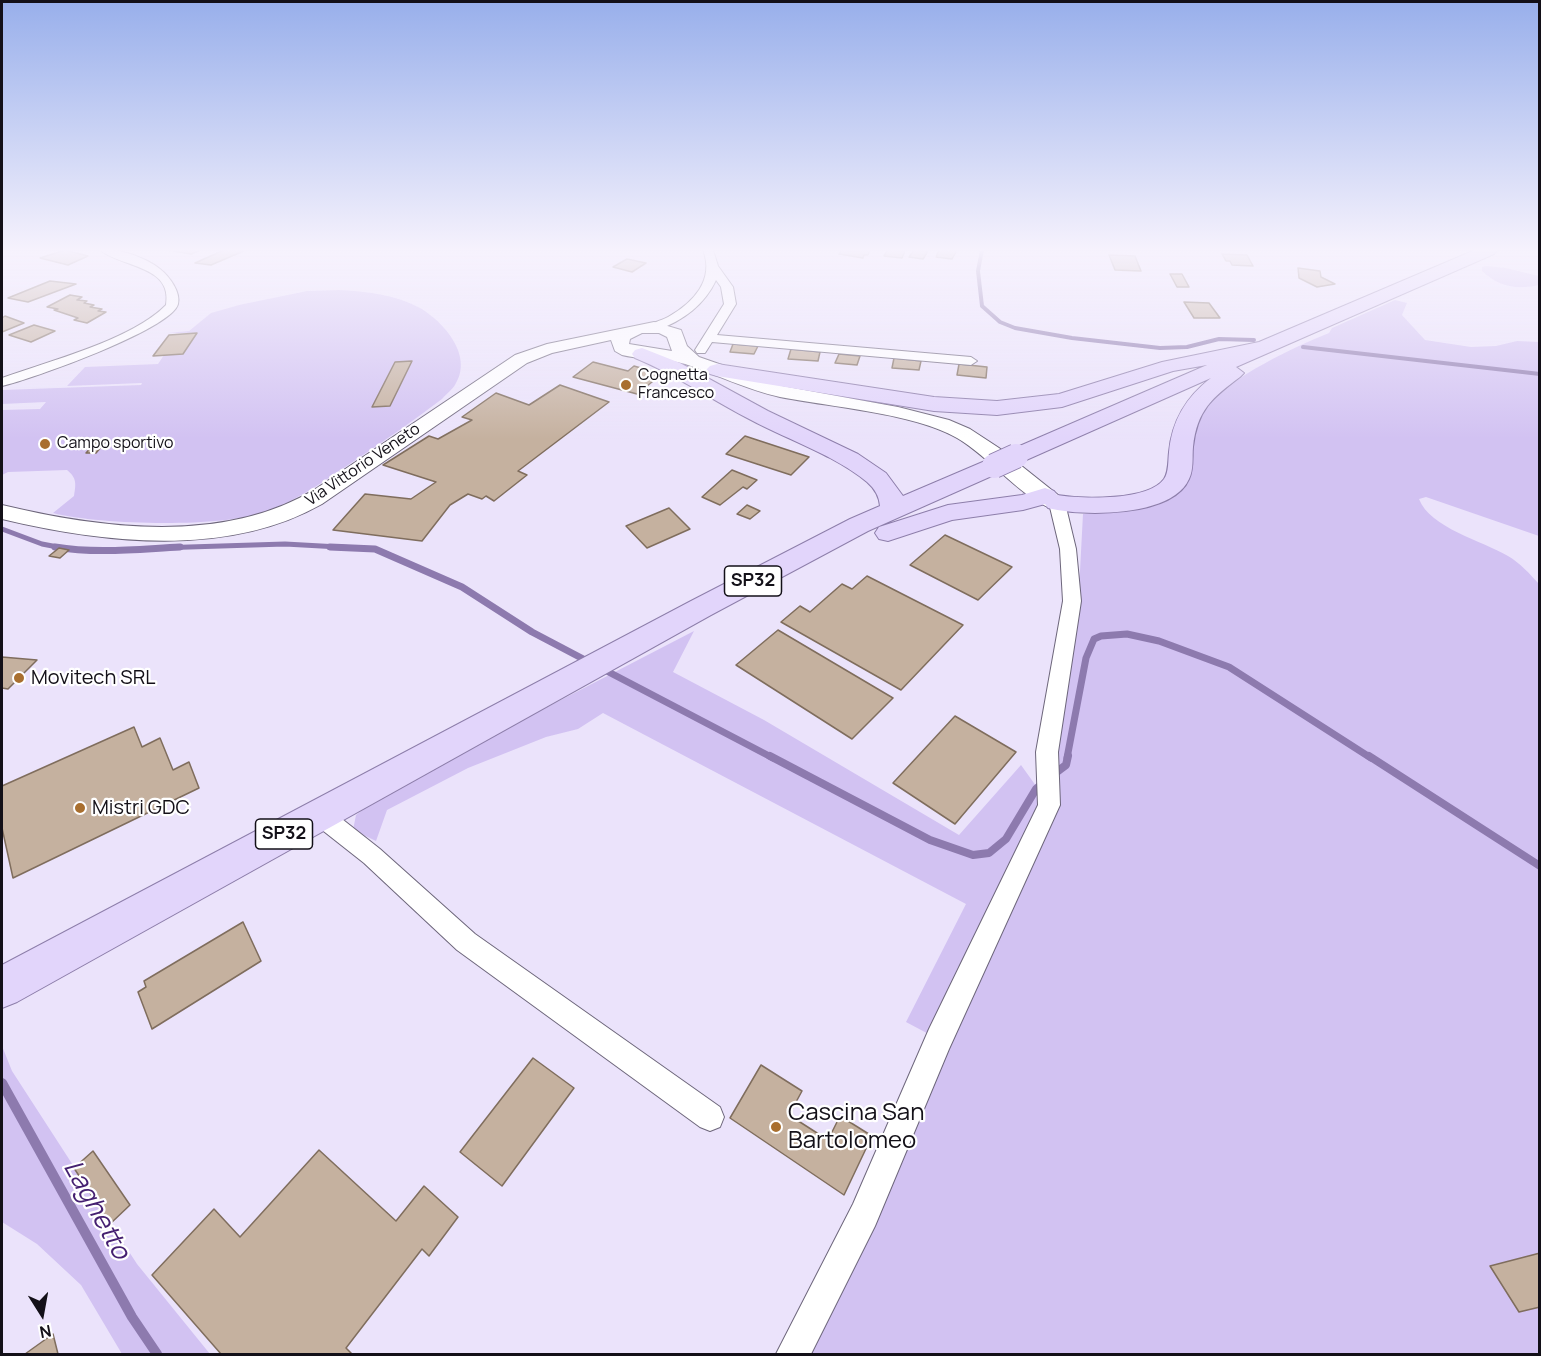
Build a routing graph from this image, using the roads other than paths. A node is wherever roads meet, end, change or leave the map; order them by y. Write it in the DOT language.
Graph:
graph roads {
  1 [pos="166,313"];
  2 [pos="702,313"];
  3 [pos="707,313"];
  4 [pos="1344,313"];
  5 [pos="1315,326"];
  6 [pos="633,330"];
  7 [pos="676,332"];
  8 [pos="710,338"];
  9 [pos="565,345"];
  10 [pos="1267,347"];
  11 [pos="640,353"];
  12 [pos="697,355"];
  13 [pos="970,361"];
  14 [pos="717,370"];
  15 [pos="2,382"];
  16 [pos="783,392"];
  17 [pos="763,418"];
  18 [pos="1051,500"];
  19 [pos="893,510"];
  20 [pos="2,512"];
  21 [pos="645,638"];
  22 [pos="320,815"];
  23 [pos="2,987"];
  24 [pos="710,1117"];
  25 [pos="793,1354"];
  1 -- 15 [label="street"];
  2 -- 7 [label="street"];
  3 -- 8 [label="street"];
  4 -- 5 [label="main road, SP32"];
  5 -- 10 [label="main road, SP32"];
  5 -- 18 [label="main road"];
  6 -- 7 [label="street, Via Vittorio Veneto"];
  6 -- 9 [label="street, Via Vittorio Veneto"];
  6 -- 11 [label="street"];
  7 -- 11 [label="street"];
  7 -- 12 [label="street"];
  8 -- 12 [label="street"];
  8 -- 13 [label="street"];
  9 -- 11 [label="street"];
  9 -- 20 [label="street, Via Vittorio Veneto"];
  10 -- 14 [label="main road"];
  10 -- 19 [label="main road, SP32"];
  11 -- 12 [label="street"];
  11 -- 17 [label="main road"];
  12 -- 14 [label="street"];
  14 -- 16 [label="street"];
  16 -- 17 [label="main road"];
  16 -- 18 [label="street"];
  17 -- 19 [label="main road"];
  18 -- 21 [label="main road"];
  18 -- 25 [label="street"];
  19 -- 21 [label="main road, SP32"];
  21 -- 22 [label="main road, SP32"];
  22 -- 23 [label="main road, SP32"];
  22 -- 24 [label="street"];
}
